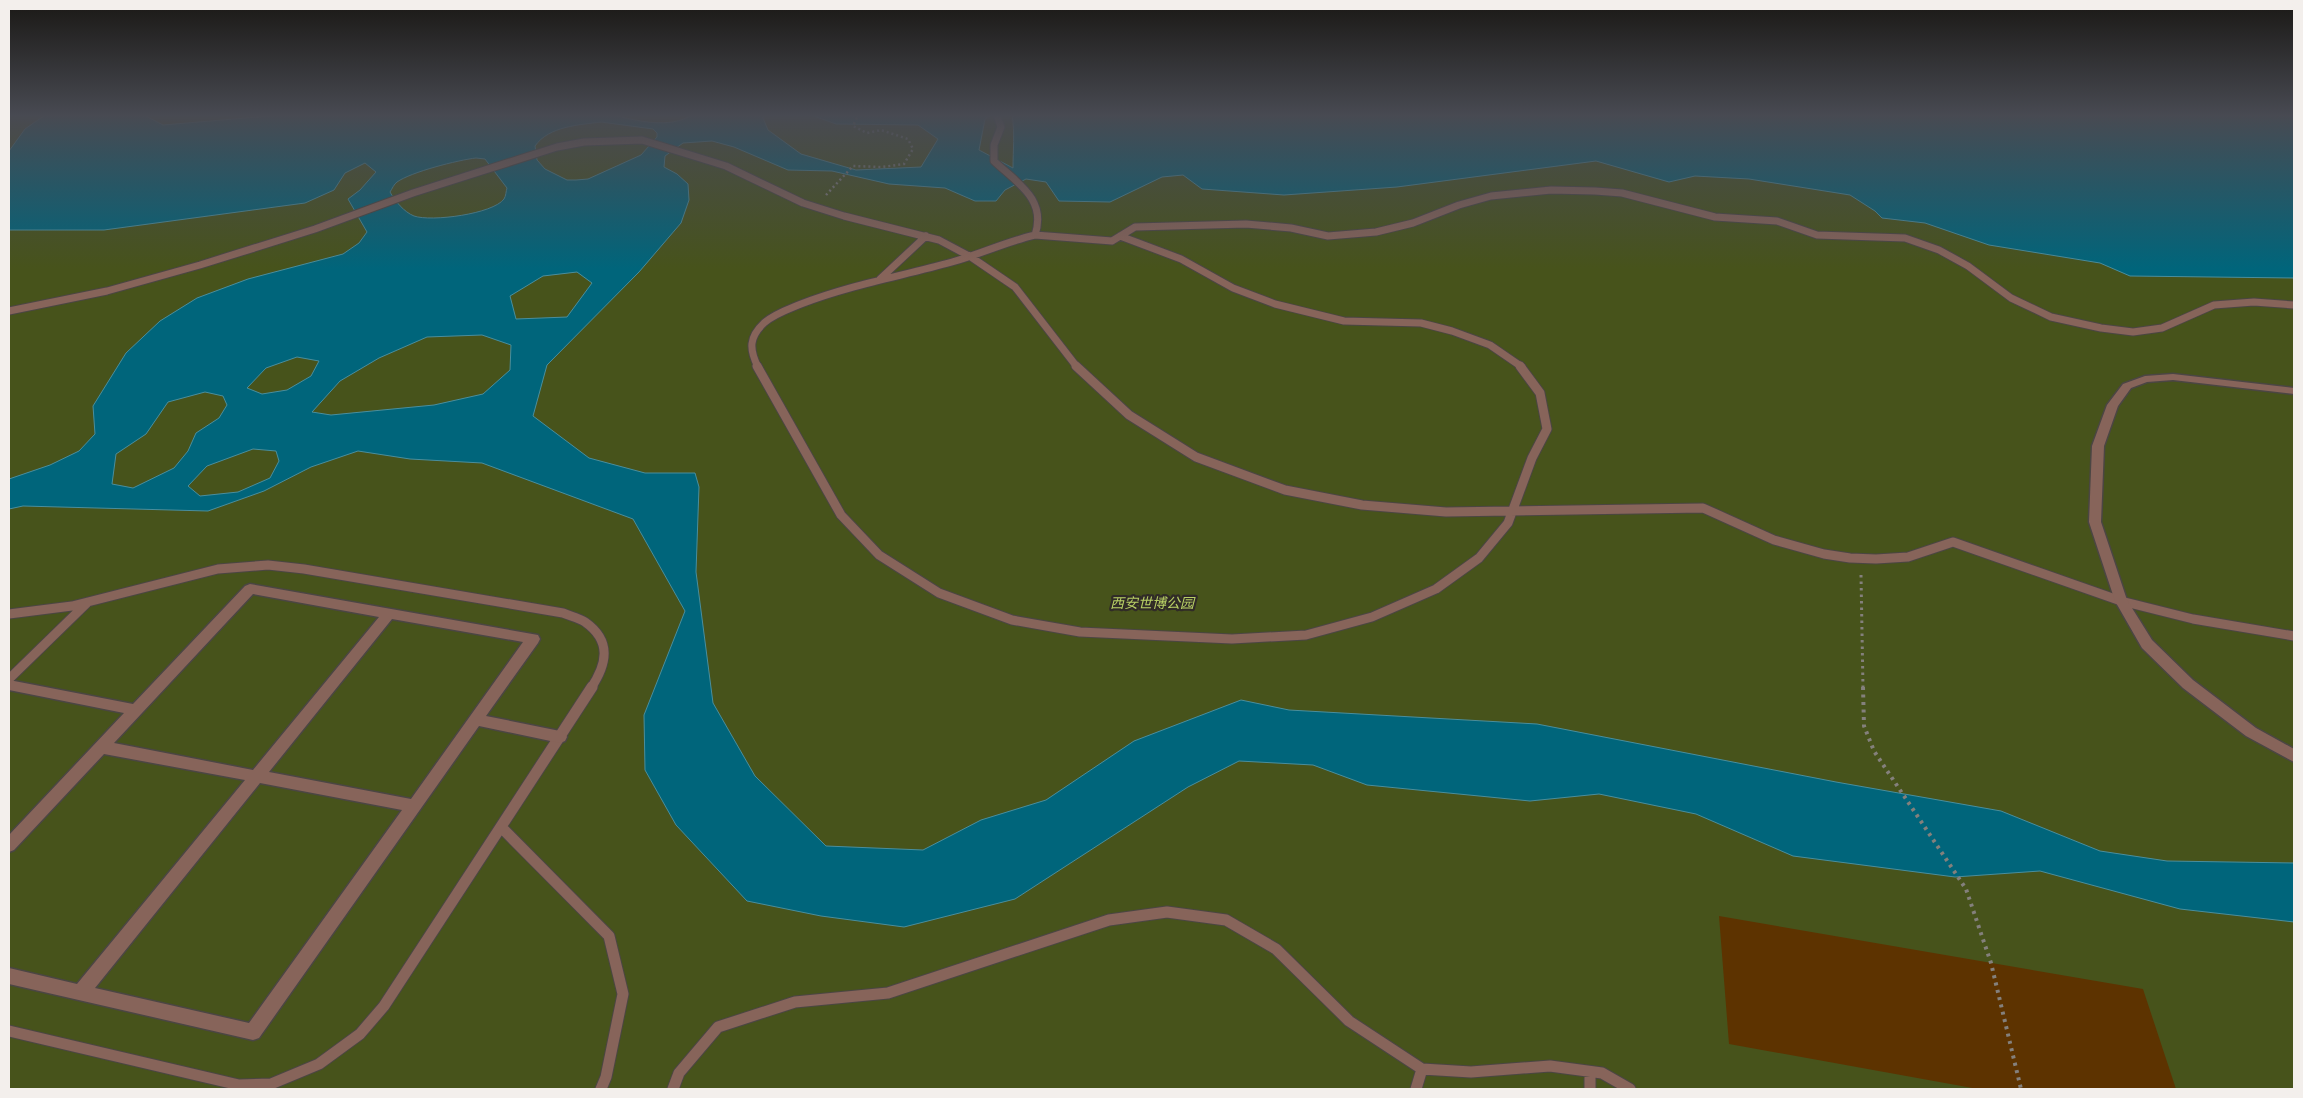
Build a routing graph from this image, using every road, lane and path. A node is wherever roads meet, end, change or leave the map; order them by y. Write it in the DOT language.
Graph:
graph roads {
  1 [pos="496,166"];
  2 [pos="727,166"];
  3 [pos="853,166"];
  4 [pos="860,166"];
  5 [pos="888,166"];
  6 [pos="999,166"];
  7 [pos="413,192"];
  8 [pos="810,205"];
  9 [pos="1035,235"];
  10 [pos="926,236"];
  11 [pos="1120,236"];
  12 [pos="971,257"];
  13 [pos="880,279"];
  14 [pos="2294,305"];
  15 [pos="9,311"];
  16 [pos="2294,391"];
  17 [pos="1514,510"];
  18 [pos="1860,560"];
  19 [pos="2121,601"];
  20 [pos="88,602"];
  21 [pos="9,614"];
  22 [pos="389,614"];
  23 [pos="2294,636"];
  24 [pos="9,679"];
  25 [pos="9,685"];
  26 [pos="136,710"];
  27 [pos="475,720"];
  28 [pos="560,737"];
  29 [pos="101,747"];
  30 [pos="2294,756"];
  31 [pos="256,777"];
  32 [pos="414,806"];
  33 [pos="500,827"];
  34 [pos="9,845"];
  35 [pos="9,976"];
  36 [pos="80,993"];
  37 [pos="9,1031"];
  38 [pos="1422,1069"];
  39 [pos="1590,1072"];
  40 [pos="601,1089"];
  41 [pos="673,1089"];
  42 [pos="1416,1089"];
  43 [pos="1590,1089"];
  44 [pos="1630,1089"];
  45 [pos="2021,1089"];
  1 -- 7 [label="lane"];
  2 -- 8 [label="lane"];
  3 -- 8 [label="path"];
  4 -- 5 [label="path"];
  6 -- 9 [label="lane"];
  7 -- 15 [label="lane"];
  8 -- 10 [label="lane"];
  9 -- 11 [label="lane"];
  9 -- 12 [label="lane"];
  10 -- 12 [label="lane"];
  10 -- 13 [label="lane"];
  11 -- 14 [label="lane"];
  11 -- 17 [label="lane"];
  12 -- 13 [label="lane"];
  12 -- 17 [label="lane"];
  13 -- 17 [label="lane"];
  16 -- 19 [label="street"];
  17 -- 18 [label="lane"];
  18 -- 19 [label="lane"];
  18 -- 45 [label="path"];
  19 -- 23 [label="lane"];
  19 -- 30 [label="street"];
  20 -- 21 [label="lane"];
  20 -- 24 [label="lane"];
  20 -- 28 [label="lane"];
  22 -- 26 [label="street"];
  22 -- 27 [label="street"];
  22 -- 31 [label="street"];
  25 -- 26 [label="street"];
  26 -- 29 [label="street"];
  27 -- 28 [label="street"];
  27 -- 32 [label="street"];
  28 -- 33 [label="lane"];
  29 -- 31 [label="street"];
  29 -- 34 [label="street"];
  31 -- 32 [label="street"];
  31 -- 36 [label="street"];
  32 -- 36 [label="street"];
  33 -- 37 [label="lane"];
  33 -- 40 [label="lane"];
  35 -- 36 [label="street"];
  38 -- 39 [label="lane"];
  38 -- 41 [label="lane"];
  38 -- 42 [label="lane"];
  39 -- 43 [label="lane"];
  39 -- 44 [label="lane"];
}
